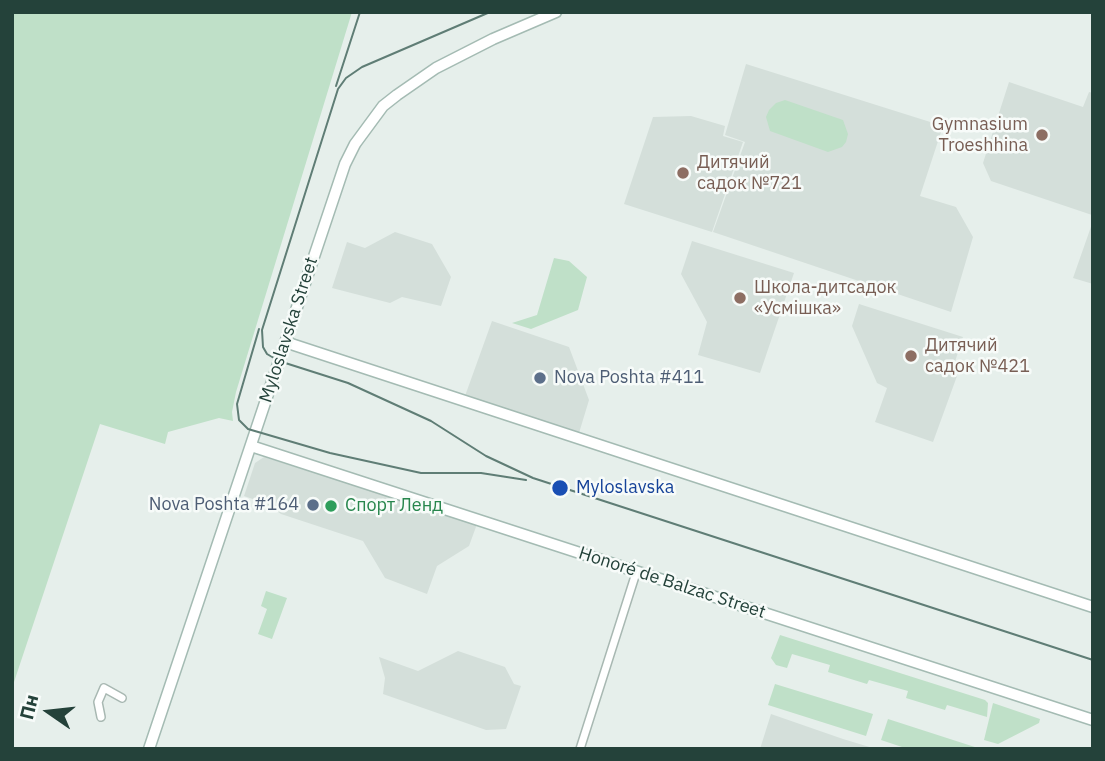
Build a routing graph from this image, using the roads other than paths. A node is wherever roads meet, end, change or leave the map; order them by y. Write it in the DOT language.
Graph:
graph roads {
  1 [pos="556,12"];
  2 [pos="285,342"];
  3 [pos="251,446"];
  4 [pos="636,573"];
  5 [pos="1093,607"];
  6 [pos="122,698"];
  7 [pos="101,717"];
  8 [pos="1093,720"];
  9 [pos="149,749"];
  10 [pos="580,749"];
  1 -- 2 [label="street, Myloslavska Street"];
  2 -- 3 [label="street, Myloslavska Street"];
  2 -- 5 [label="street"];
  3 -- 4 [label="street, Honoré de Balzac Street"];
  3 -- 9 [label="street, Myloslavska Street"];
  4 -- 8 [label="street, Honoré de Balzac Street"];
  4 -- 10 [label="street"];
  6 -- 7 [label="street"];
}
